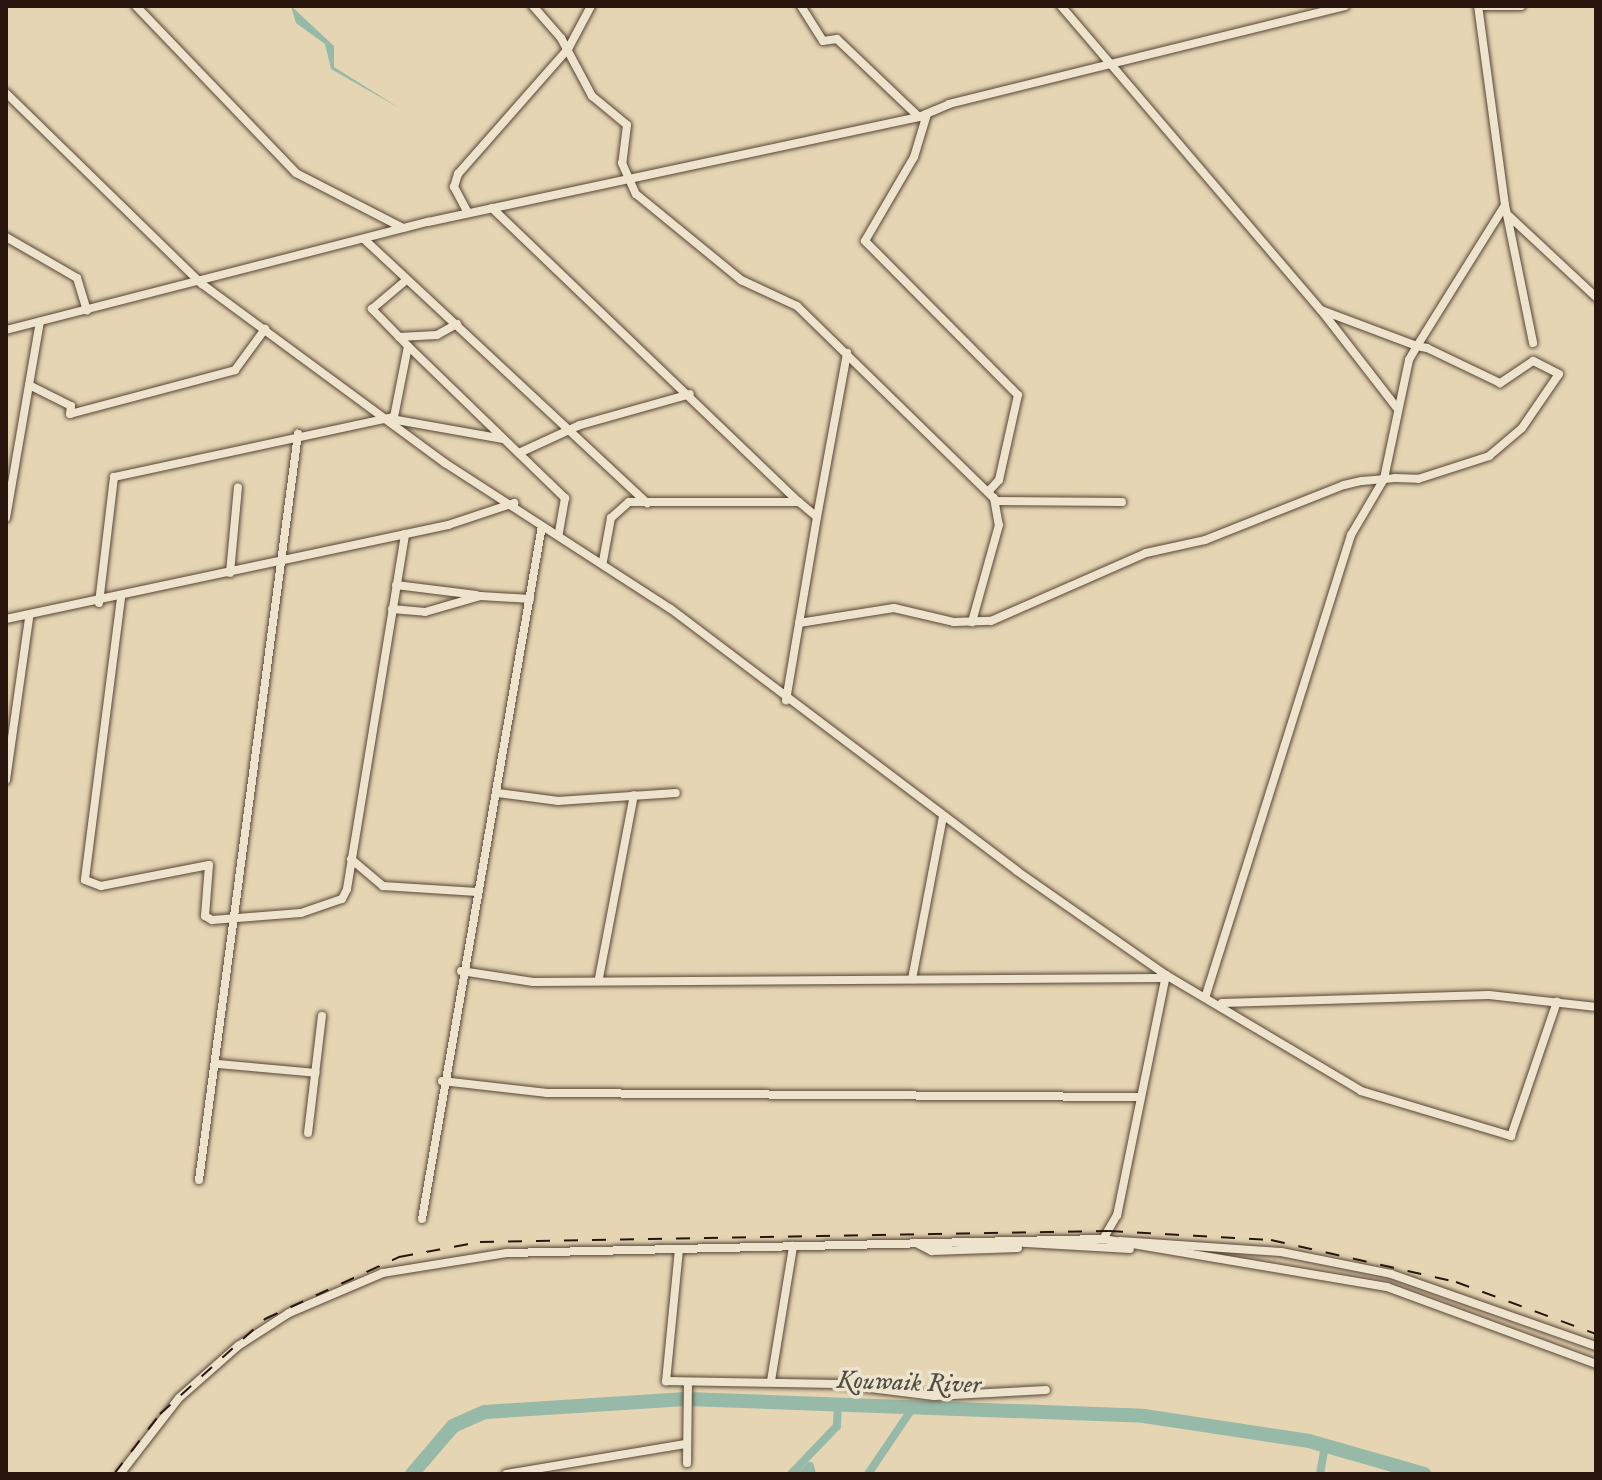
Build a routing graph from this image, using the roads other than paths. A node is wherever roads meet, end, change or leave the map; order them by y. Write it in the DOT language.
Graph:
graph roads {
  1 [pos="136,6"];
  2 [pos="533,6"];
  3 [pos="591,6"];
  4 [pos="801,6"];
  5 [pos="1061,6"];
  6 [pos="1345,6"];
  7 [pos="1478,6"];
  8 [pos="1484,6"];
  9 [pos="1521,6"];
  10 [pos="568,49"];
  11 [pos="1112,62"];
  12 [pos="6,93"];
  13 [pos="923,116"];
  14 [pos="625,180"];
  15 [pos="1505,205"];
  16 [pos="492,208"];
  17 [pos="468,213"];
  18 [pos="1508,215"];
  19 [pos="404,229"];
  20 [pos="6,237"];
  21 [pos="365,240"];
  22 [pos="405,281"];
  23 [pos="202,284"];
  24 [pos="1596,297"];
  25 [pos="1321,310"];
  26 [pos="87,311"];
  27 [pos="40,322"];
  28 [pos="457,324"];
  29 [pos="265,329"];
  30 [pos="6,330"];
  31 [pos="399,337"];
  32 [pos="1533,343"];
  33 [pos="408,346"];
  34 [pos="1417,346"];
  35 [pos="847,353"];
  36 [pos="29,385"];
  37 [pos="690,394"];
  38 [pos="1397,408"];
  39 [pos="390,419"];
  40 [pos="572,429"];
  41 [pos="298,434"];
  42 [pos="504,439"];
  43 [pos="519,453"];
  44 [pos="1384,479"];
  45 [pos="238,487"];
  46 [pos="988,492"];
  47 [pos="995,501"];
  48 [pos="799,502"];
  49 [pos="1122,502"];
  50 [pos="514,503"];
  51 [pos="647,503"];
  52 [pos="817,517"];
  53 [pos="6,518"];
  54 [pos="542,526"];
  55 [pos="559,533"];
  56 [pos="405,534"];
  57 [pos="286,561"];
  58 [pos="603,561"];
  59 [pos="230,573"];
  60 [pos="396,585"];
  61 [pos="480,596"];
  62 [pos="121,598"];
  63 [pos="530,599"];
  64 [pos="99,603"];
  65 [pos="392,609"];
  66 [pos="29,618"];
  67 [pos="6,619"];
  68 [pos="972,622"];
  69 [pos="799,623"];
  70 [pos="786,700"];
  71 [pos="6,780"];
  72 [pos="498,793"];
  73 [pos="676,793"];
  74 [pos="634,795"];
  75 [pos="943,816"];
  76 [pos="351,859"];
  77 [pos="477,892"];
  78 [pos="238,917"];
  79 [pos="461,971"];
  80 [pos="1164,976"];
  81 [pos="599,978"];
  82 [pos="912,979"];
  83 [pos="1206,995"];
  84 [pos="1250,1001"];
  85 [pos="1557,1002"];
  86 [pos="1221,1003"];
  87 [pos="1596,1007"];
  88 [pos="322,1016"];
  89 [pos="1247,1021"];
  90 [pos="218,1064"];
  91 [pos="316,1073"];
  92 [pos="442,1081"];
  93 [pos="1139,1097"];
  94 [pos="308,1133"];
  95 [pos="199,1180"];
  96 [pos="422,1219"];
  97 [pos="1103,1239"];
  98 [pos="1007,1241"];
  99 [pos="1115,1241"];
  100 [pos="916,1243"];
  101 [pos="793,1246"];
  102 [pos="1018,1248"];
  103 [pos="679,1249"];
  104 [pos="1134,1249"];
  105 [pos="1596,1346"];
  106 [pos="1596,1364"];
  107 [pos="771,1381"];
  108 [pos="688,1384"];
  109 [pos="1046,1390"];
  110 [pos="685,1444"];
  111 [pos="687,1463"];
  112 [pos="120,1474"];
  113 [pos="506,1474"];
  1 -- 19 [label="street"];
  2 -- 10 [label="street"];
  3 -- 10 [label="street"];
  4 -- 13 [label="street"];
  5 -- 11 [label="street"];
  6 -- 11 [label="street"];
  7 -- 15 [label="street"];
  8 -- 9 [label="street"];
  10 -- 14 [label="street"];
  10 -- 17 [label="street"];
  11 -- 13 [label="street"];
  11 -- 25 [label="street"];
  12 -- 23 [label="street"];
  13 -- 14 [label="street"];
  13 -- 46 [label="street"];
  14 -- 16 [label="street"];
  14 -- 35 [label="street"];
  15 -- 18 [label="street"];
  15 -- 34 [label="street"];
  16 -- 17 [label="street"];
  16 -- 37 [label="street"];
  17 -- 19 [label="street"];
  18 -- 24 [label="street"];
  18 -- 32 [label="street"];
  19 -- 21 [label="street"];
  20 -- 26 [label="street"];
  21 -- 22 [label="street"];
  21 -- 23 [label="street"];
  22 -- 28 [label="street"];
  22 -- 31 [label="street"];
  23 -- 26 [label="street"];
  23 -- 29 [label="street"];
  25 -- 34 [label="street"];
  25 -- 38 [label="street"];
  26 -- 27 [label="street"];
  27 -- 30 [label="street"];
  27 -- 36 [label="street"];
  28 -- 31 [label="street"];
  28 -- 40 [label="street"];
  29 -- 36 [label="street"];
  29 -- 39 [label="street"];
  31 -- 33 [label="street"];
  33 -- 39 [label="street"];
  33 -- 42 [label="street"];
  34 -- 38 [label="street"];
  34 -- 44 [label="street"];
  35 -- 46 [label="street"];
  35 -- 52 [label="street"];
  36 -- 53 [label="street"];
  37 -- 40 [label="street"];
  37 -- 48 [label="street"];
  38 -- 44 [label="street"];
  39 -- 41 [label="street"];
  39 -- 42 [label="street"];
  39 -- 50 [label="street"];
  40 -- 43 [label="street"];
  40 -- 51 [label="street"];
  41 -- 57 [label="street"];
  41 -- 64 [label="street"];
  42 -- 43 [label="street"];
  43 -- 55 [label="street"];
  44 -- 68 [label="street"];
  44 -- 83 [label="street"];
  45 -- 59 [label="street"];
  46 -- 47 [label="street"];
  47 -- 49 [label="street"];
  47 -- 68 [label="street"];
  48 -- 51 [label="street"];
  48 -- 52 [label="street"];
  50 -- 54 [label="street"];
  50 -- 56 [label="street"];
  51 -- 58 [label="street"];
  52 -- 69 [label="street"];
  54 -- 55 [label="street"];
  54 -- 63 [label="street"];
  55 -- 58 [label="street"];
  56 -- 57 [label="street"];
  56 -- 60 [label="street"];
  57 -- 59 [label="street"];
  57 -- 78 [label="street"];
  58 -- 70 [label="street"];
  59 -- 62 [label="street"];
  60 -- 61 [label="street"];
  60 -- 65 [label="street"];
  61 -- 63 [label="street"];
  61 -- 65 [label="street"];
  62 -- 64 [label="street"];
  62 -- 78 [label="street"];
  63 -- 72 [label="street"];
  64 -- 66 [label="street"];
  65 -- 76 [label="street"];
  66 -- 67 [label="street"];
  66 -- 71 [label="street"];
  68 -- 69 [label="street"];
  69 -- 70 [label="street"];
  70 -- 75 [label="street"];
  72 -- 74 [label="street"];
  72 -- 77 [label="street"];
  73 -- 74 [label="street"];
  74 -- 81 [label="street"];
  75 -- 80 [label="street"];
  75 -- 82 [label="street"];
  76 -- 77 [label="street"];
  76 -- 78 [label="street"];
  77 -- 79 [label="street"];
  78 -- 90 [label="street"];
  79 -- 81 [label="street"];
  79 -- 92 [label="street"];
  80 -- 82 [label="street"];
  80 -- 83 [label="street"];
  80 -- 93 [label="street"];
  81 -- 82 [label="street"];
  83 -- 86 [label="street"];
  84 -- 85 [label="street"];
  84 -- 86 [label="street"];
  84 -- 89 [label="street"];
  85 -- 87 [label="street"];
  85 -- 89 [label="street"];
  86 -- 89 [label="street"];
  88 -- 91 [label="street"];
  90 -- 91 [label="street"];
  90 -- 95 [label="street"];
  91 -- 94 [label="street"];
  92 -- 93 [label="street"];
  92 -- 96 [label="street"];
  93 -- 97 [label="street"];
  97 -- 98 [label="street"];
  97 -- 99 [label="street"];
  98 -- 100 [label="street"];
  98 -- 102 [label="street"];
  99 -- 104 [label="street"];
  99 -- 105 [label="street"];
  100 -- 101 [label="street"];
  100 -- 102 [label="street"];
  101 -- 103 [label="street"];
  101 -- 107 [label="street"];
  102 -- 104 [label="street"];
  103 -- 108 [label="street"];
  103 -- 112 [label="street"];
  104 -- 106 [label="street"];
  107 -- 108 [label="street"];
  107 -- 109 [label="street"];
  108 -- 110 [label="street"];
  110 -- 111 [label="street"];
  110 -- 113 [label="street"];
}
